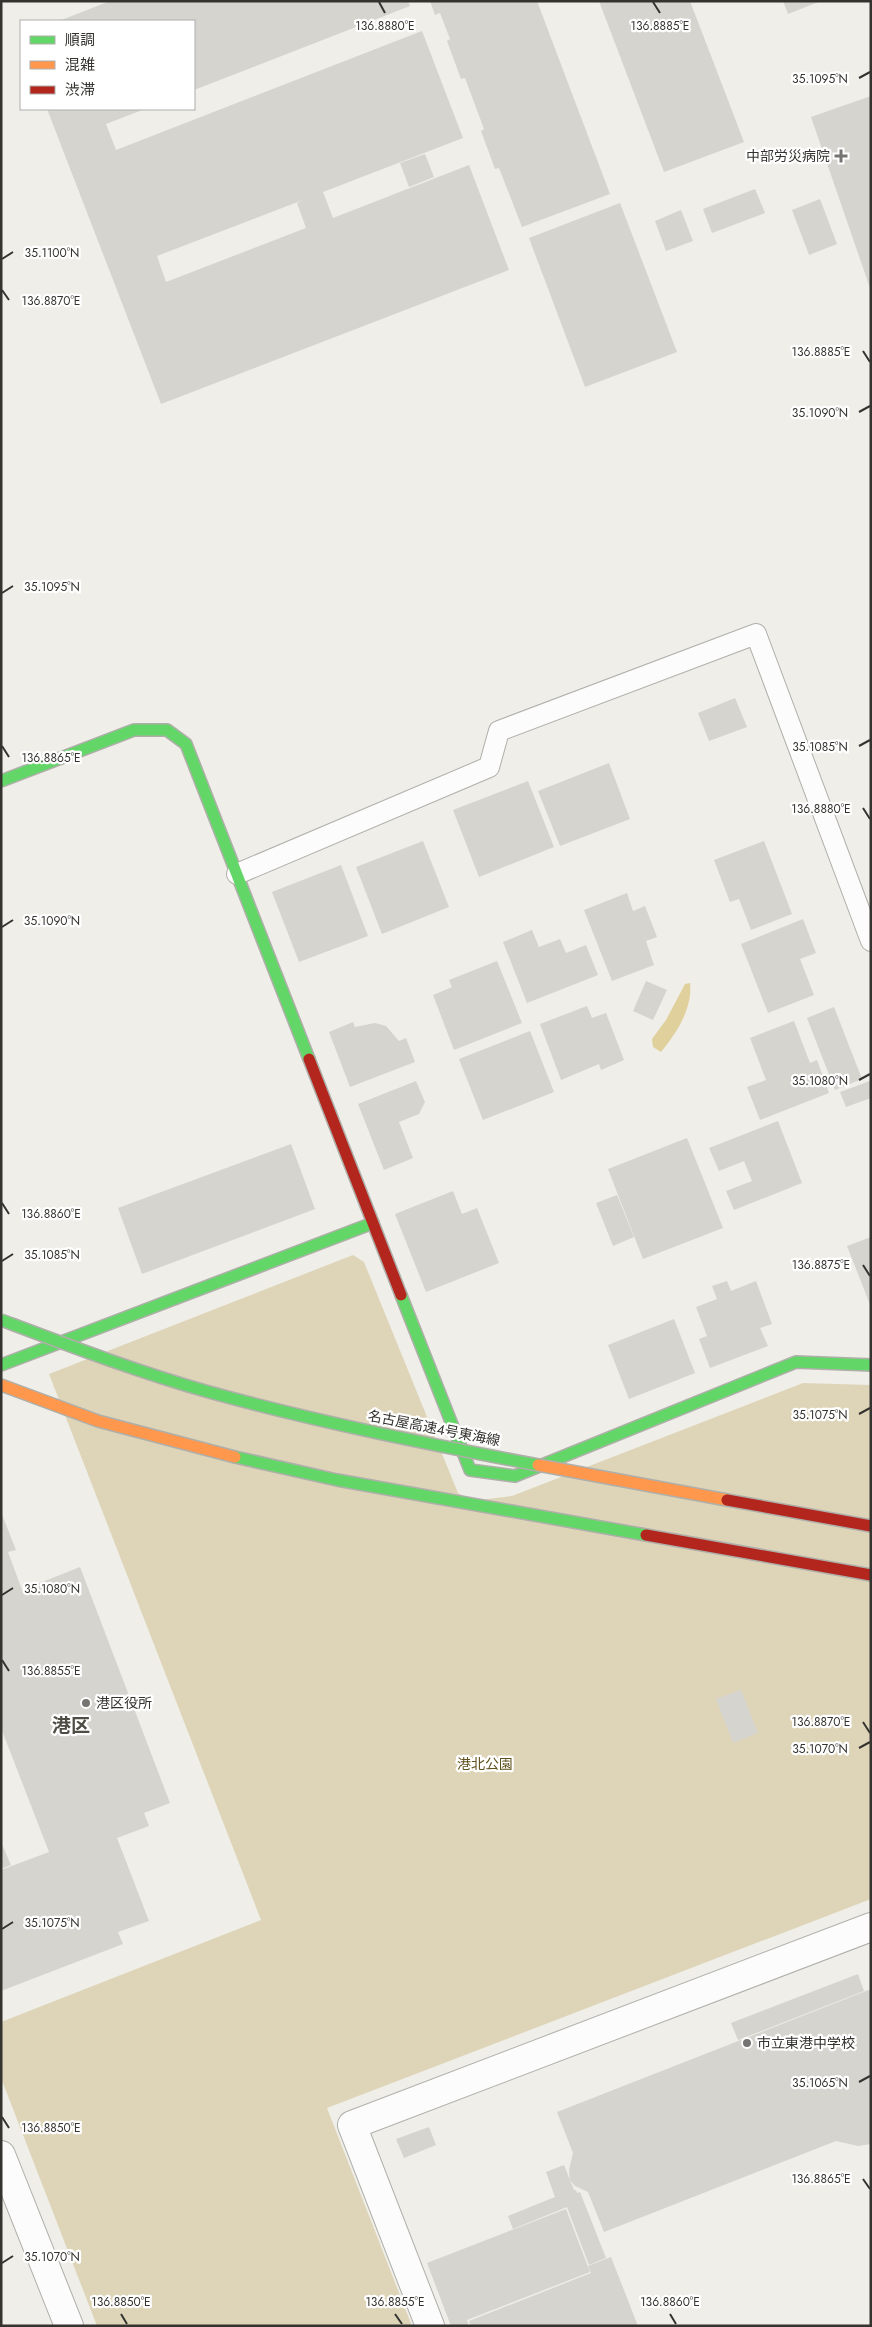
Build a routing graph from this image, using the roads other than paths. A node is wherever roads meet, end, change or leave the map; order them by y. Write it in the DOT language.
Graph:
graph roads {
  1 [pos="1,781"];
  2 [pos="237,874"];
  3 [pos="871,941"];
  4 [pos="373,1223"];
  5 [pos="1,1320"];
  6 [pos="1,1365"];
  7 [pos="871,1365"];
  8 [pos="1,1385"];
  9 [pos="871,1526"];
  10 [pos="871,1575"];
  11 [pos="871,1927"];
  12 [pos="1,2154"];
  13 [pos="69,2326"];
  14 [pos="430,2326"];
  1 -- 2 [label="main road"];
  2 -- 3 [label="lane"];
  2 -- 4 [label="main road"];
  4 -- 6 [label="main road"];
  4 -- 7 [label="main road"];
  5 -- 9 [label="main road, 名古屋高速4号東海線, bridge"];
  8 -- 10 [label="main road"];
  11 -- 14 [label="street"];
  12 -- 13 [label="street"];
}
